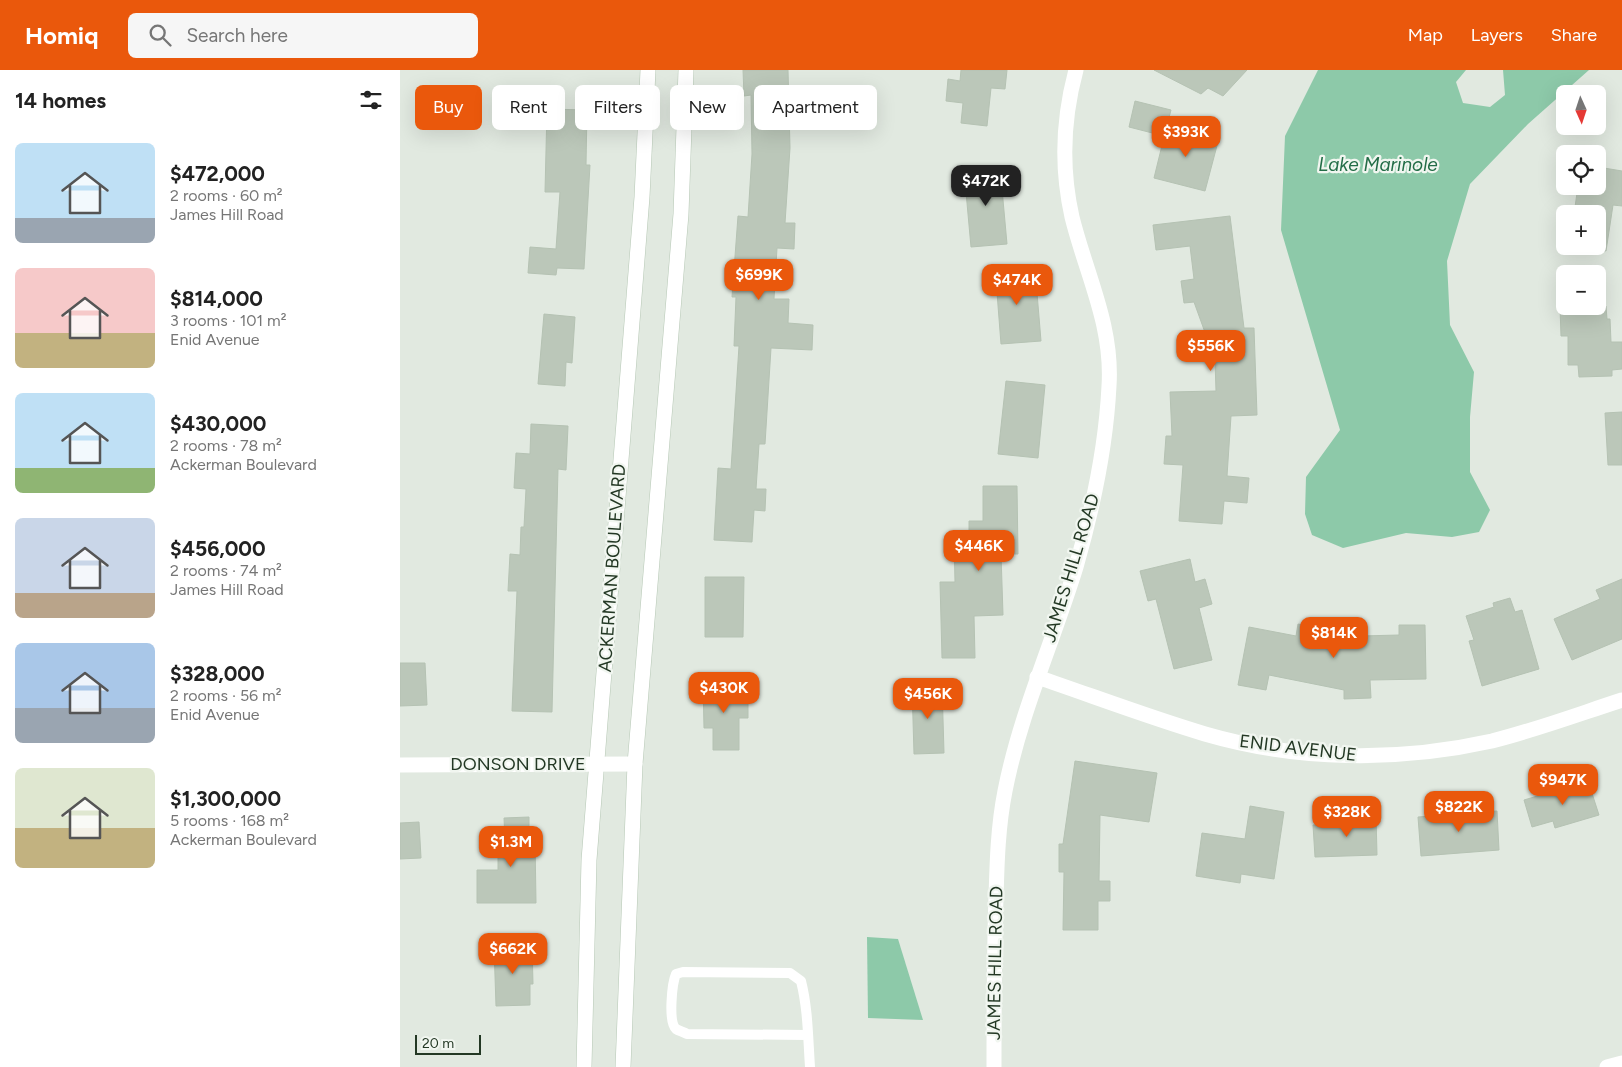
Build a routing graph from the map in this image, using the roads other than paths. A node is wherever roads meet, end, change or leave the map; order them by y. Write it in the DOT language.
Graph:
graph roads {
  1 [pos="648,70"];
  2 [pos="686,70"];
  3 [pos="1076,70"];
  4 [pos="1037,677"];
  5 [pos="1622,700"];
  6 [pos="597,764"];
  7 [pos="635,764"];
  8 [pos="400,765"];
  9 [pos="808,1035"];
  10 [pos="1622,1063"];
  11 [pos="584,1067"];
  12 [pos="623,1067"];
  13 [pos="810,1067"];
  14 [pos="994,1067"];
  15 [pos="1607,1067"];
  1 -- 6 [label="street, ACKERMAN BOULEVARD"];
  2 -- 7 [label="street"];
  3 -- 4 [label="street, JAMES HILL ROAD"];
  4 -- 5 [label="street, ENID AVENUE"];
  4 -- 14 [label="street, JAMES HILL ROAD"];
  6 -- 7 [label="street, DONSON DRIVE"];
  6 -- 8 [label="street, DONSON DRIVE"];
  6 -- 11 [label="street, ACKERMAN BOULEVARD"];
  7 -- 12 [label="street"];
  9 -- 9 [label="lane"];
  9 -- 13 [label="lane"];
  10 -- 15 [label="street"];
}
